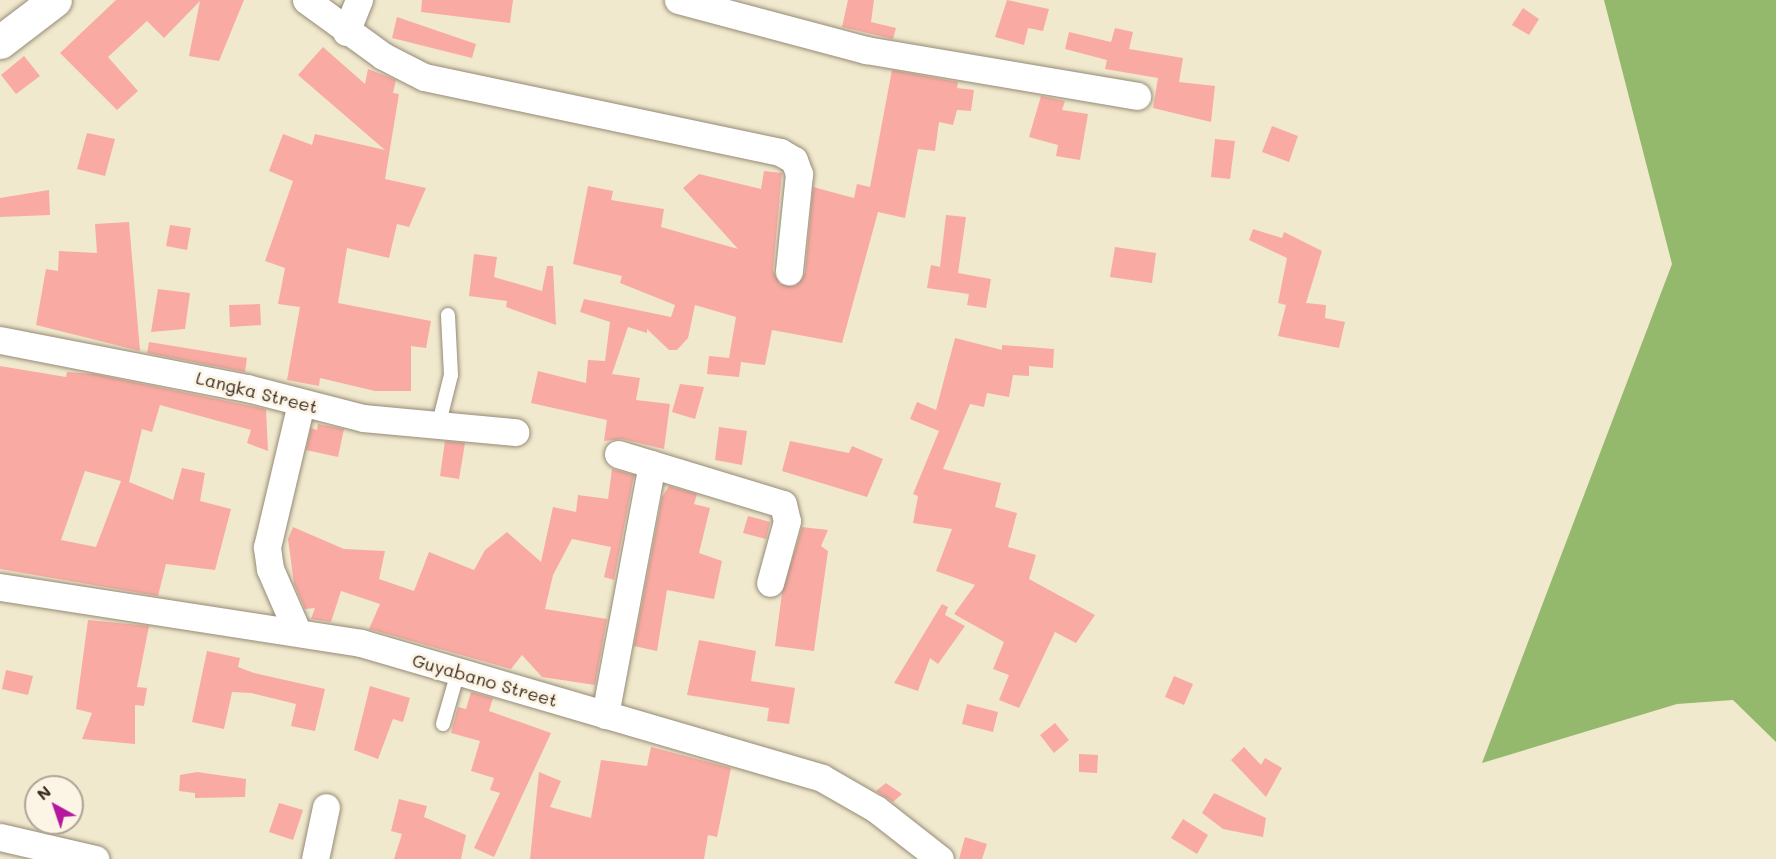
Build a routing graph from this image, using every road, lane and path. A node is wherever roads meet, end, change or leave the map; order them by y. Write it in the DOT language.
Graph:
graph roads {
  1 [pos="55,0"];
  2 [pos="306,0"];
  3 [pos="359,0"];
  4 [pos="678,0"];
  5 [pos="346,32"];
  6 [pos="0,42"];
  7 [pos="1137,96"];
  8 [pos="789,271"];
  9 [pos="448,315"];
  10 [pos="0,340"];
  11 [pos="301,403"];
  12 [pos="439,423"];
  13 [pos="515,432"];
  14 [pos="618,454"];
  15 [pos="652,464"];
  16 [pos="770,583"];
  17 [pos="0,587"];
  18 [pos="297,631"];
  19 [pos="458,672"];
  20 [pos="605,715"];
  21 [pos="443,724"];
  22 [pos="326,807"];
  23 [pos="0,837"];
  24 [pos="95,859"];
  25 [pos="315,859"];
  26 [pos="940,859"];
  1 -- 6 [label="street"];
  2 -- 5 [label="street"];
  3 -- 5 [label="street"];
  4 -- 7 [label="street"];
  5 -- 8 [label="street"];
  9 -- 12 [label="lane"];
  10 -- 11 [label="street, Langka Street"];
  11 -- 12 [label="street, Langka Street"];
  11 -- 18 [label="street"];
  12 -- 13 [label="street, Langka Street"];
  14 -- 15 [label="street"];
  15 -- 16 [label="street"];
  15 -- 20 [label="street"];
  17 -- 18 [label="street, Guyabano Street"];
  18 -- 19 [label="street, Guyabano Street"];
  19 -- 20 [label="street, Guyabano Street"];
  19 -- 21 [label="lane"];
  20 -- 26 [label="street, Guyabano Street"];
  22 -- 25 [label="street"];
  23 -- 24 [label="street"];
}
